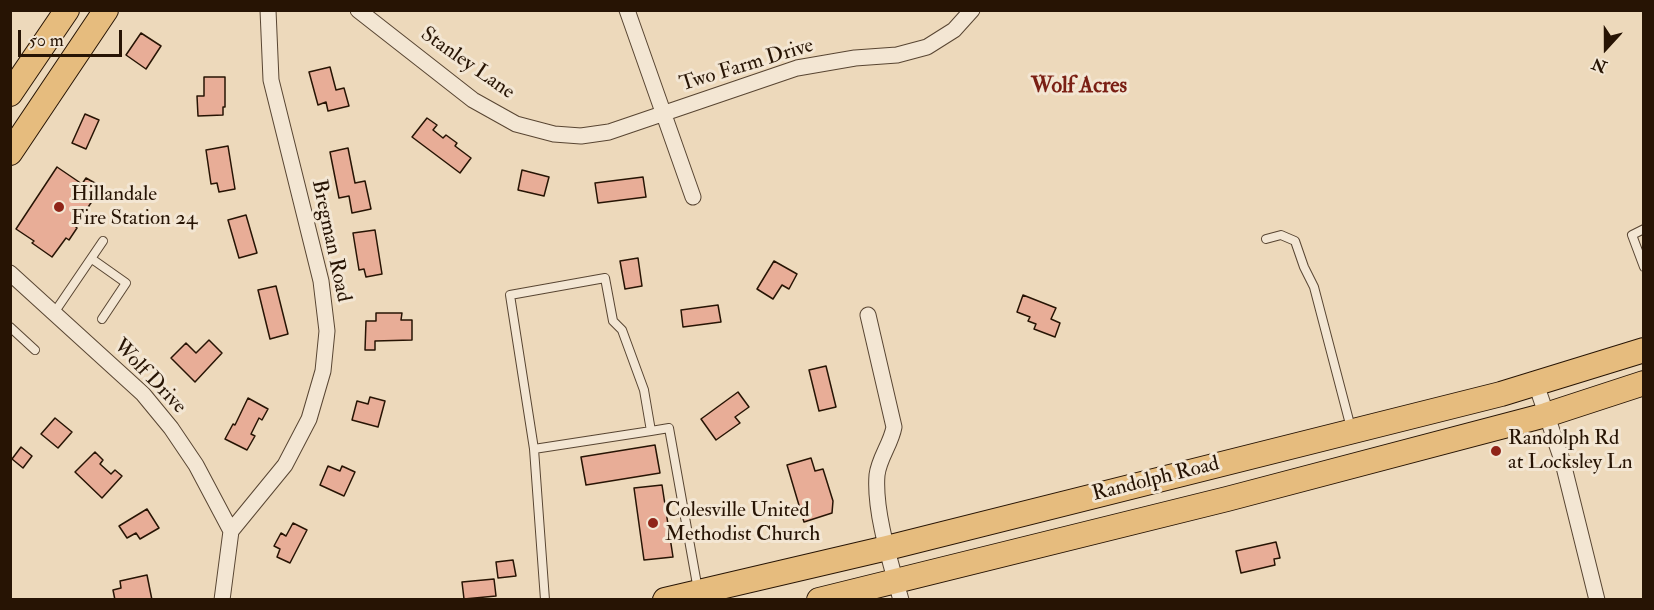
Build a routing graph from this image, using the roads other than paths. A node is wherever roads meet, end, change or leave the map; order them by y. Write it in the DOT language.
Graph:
graph roads {
  1 [pos="67,10"];
  2 [pos="106,10"];
  3 [pos="268,10"];
  4 [pos="358,10"];
  5 [pos="627,10"];
  6 [pos="972,10"];
  7 [pos="10,94"];
  8 [pos="664,114"];
  9 [pos="10,153"];
  10 [pos="693,196"];
  11 [pos="1644,229"];
  12 [pos="1266,239"];
  13 [pos="104,242"];
  14 [pos="92,259"];
  15 [pos="1644,267"];
  16 [pos="10,273"];
  17 [pos="54,314"];
  18 [pos="868,315"];
  19 [pos="102,319"];
  20 [pos="10,327"];
  21 [pos="35,350"];
  22 [pos="1644,350"];
  23 [pos="1644,383"];
  24 [pos="1536,384"];
  25 [pos="1546,415"];
  26 [pos="651,431"];
  27 [pos="1352,432"];
  28 [pos="534,449"];
  29 [pos="231,531"];
  30 [pos="887,548"];
  31 [pos="898,590"];
  32 [pos="698,592"];
  33 [pos="222,600"];
  34 [pos="545,600"];
  35 [pos="665,600"];
  36 [pos="819,600"];
  37 [pos="1597,600"];
  1 -- 7 [label="main road"];
  2 -- 9 [label="main road"];
  3 -- 29 [label="street, Bregman Road"];
  4 -- 8 [label="street, Stanley Lane"];
  5 -- 8 [label="street"];
  6 -- 8 [label="street, Two Farm Drive"];
  8 -- 10 [label="street"];
  11 -- 15 [label="lane"];
  12 -- 27 [label="lane"];
  13 -- 14 [label="lane"];
  14 -- 17 [label="lane"];
  14 -- 19 [label="lane"];
  16 -- 17 [label="street, Wolf Drive"];
  17 -- 29 [label="street, Wolf Drive"];
  18 -- 30 [label="street"];
  20 -- 21 [label="lane"];
  22 -- 24 [label="main road, Randolph Road"];
  23 -- 25 [label="main road, Randolph Road"];
  24 -- 25 [label="street"];
  24 -- 27 [label="main road, Randolph Road"];
  25 -- 31 [label="main road, Randolph Road"];
  25 -- 37 [label="street"];
  26 -- 28 [label="lane"];
  26 -- 28 [label="lane"];
  26 -- 32 [label="lane"];
  27 -- 30 [label="main road, Randolph Road"];
  28 -- 34 [label="lane"];
  29 -- 33 [label="street"];
  30 -- 31 [label="street"];
  30 -- 32 [label="main road, Randolph Road"];
  31 -- 36 [label="main road, Randolph Road"];
  32 -- 35 [label="main road, Randolph Road"];
}
